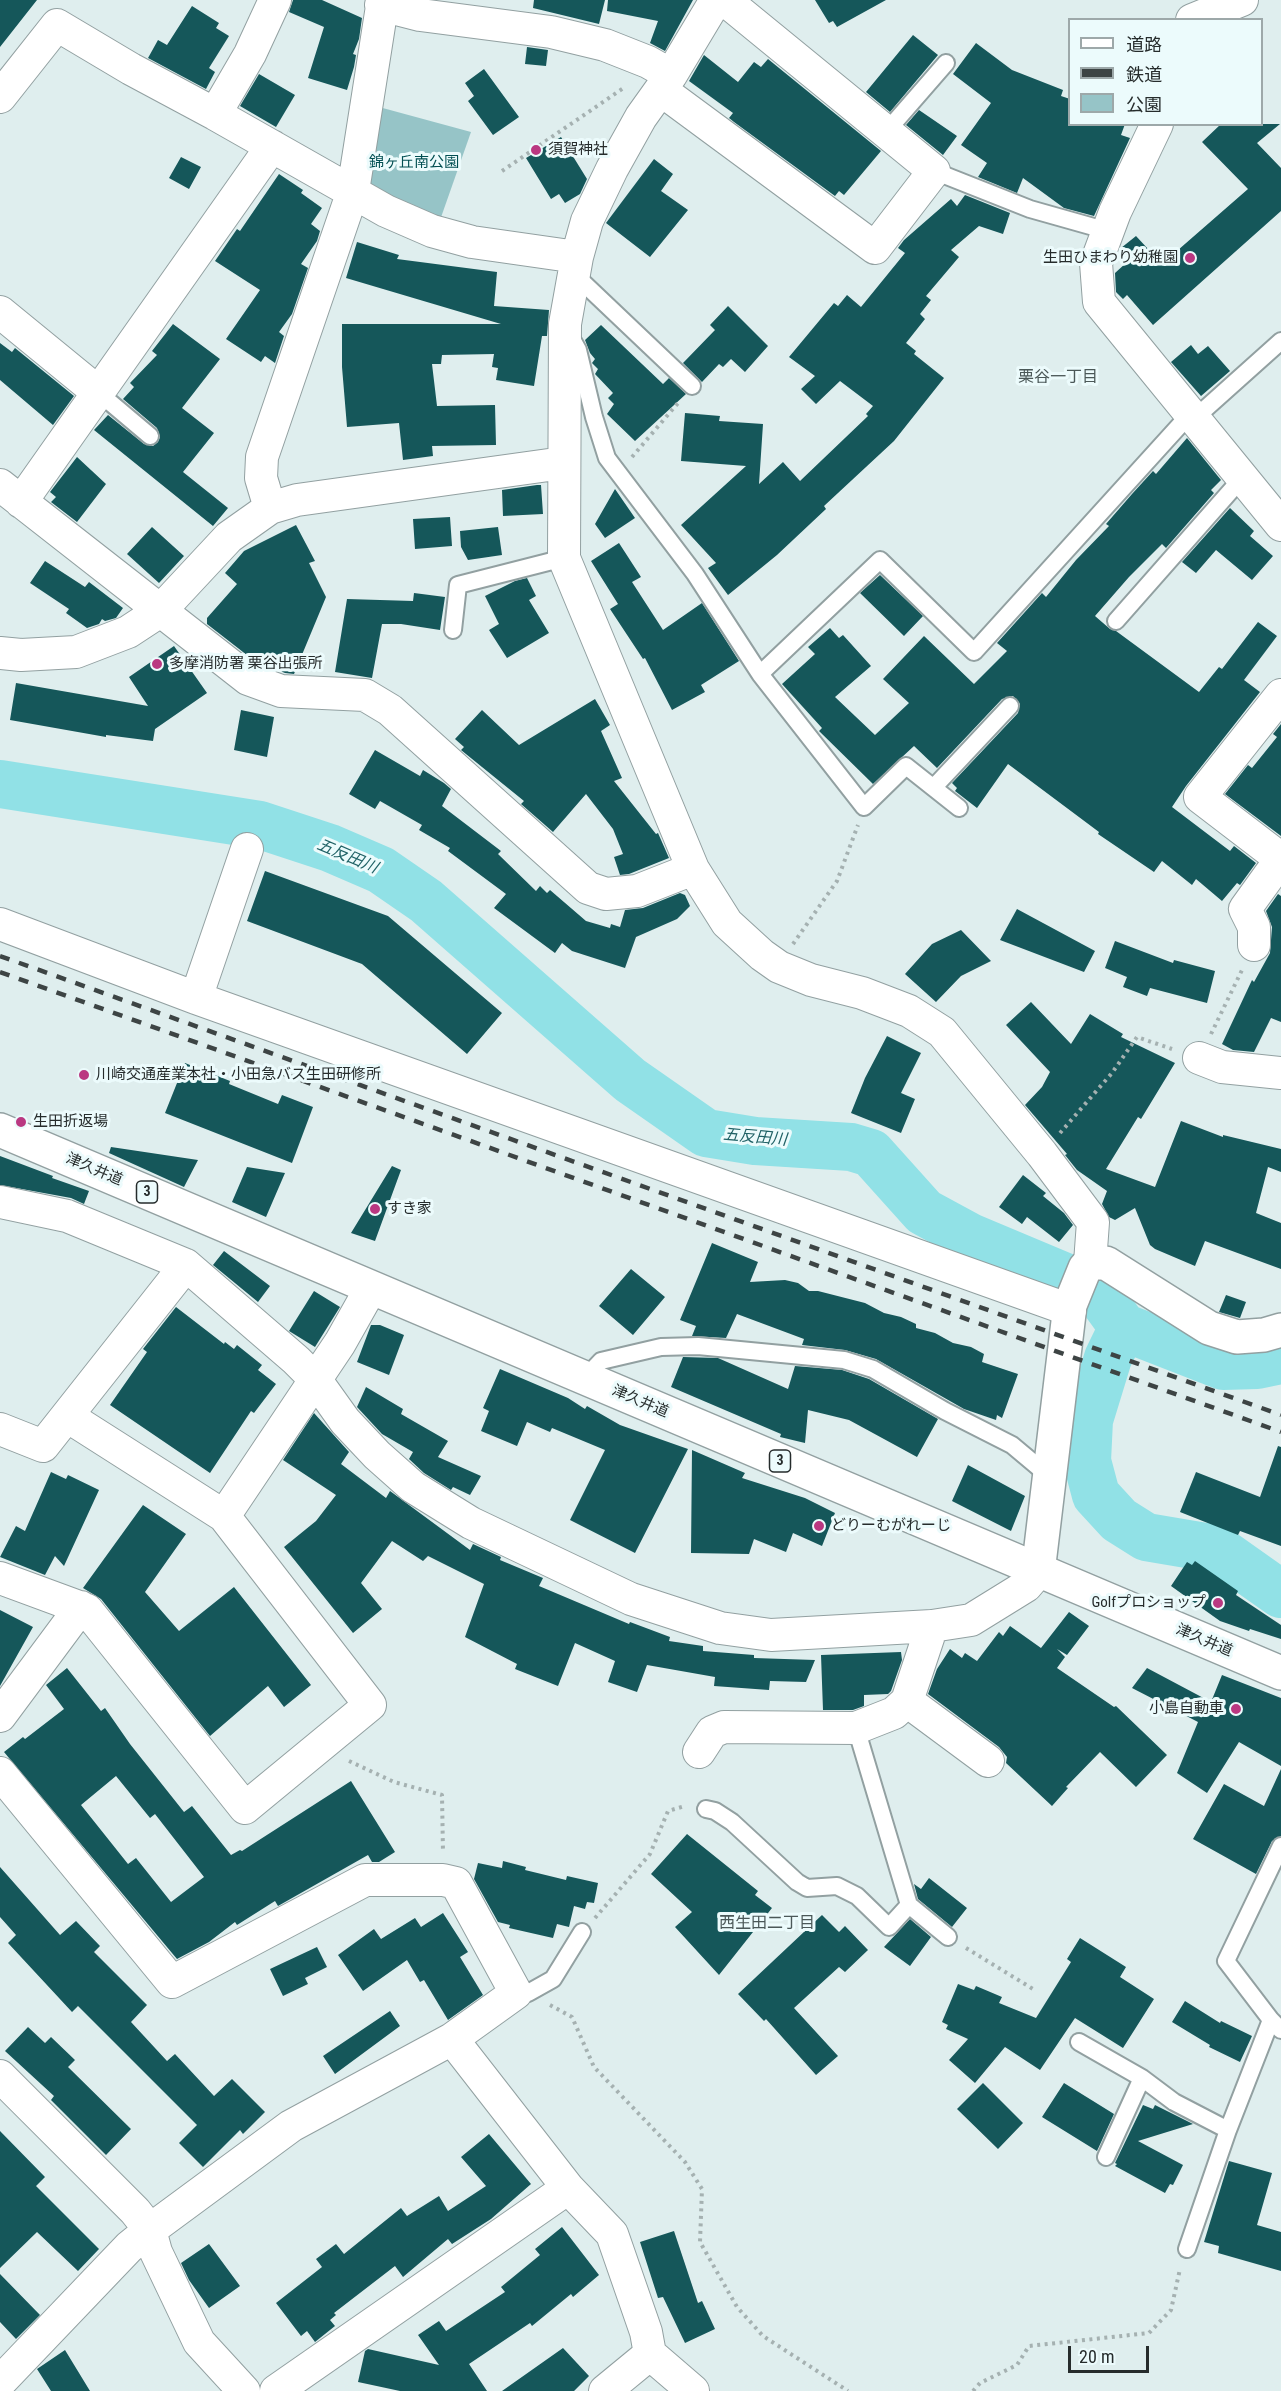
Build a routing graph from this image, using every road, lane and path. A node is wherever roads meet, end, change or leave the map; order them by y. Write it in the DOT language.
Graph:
graph roads {
  1 [pos="275,0"];
  2 [pos="716,0"];
  3 [pos="725,0"];
  4 [pos="1176,0"];
  5 [pos="1242,0"];
  6 [pos="382,3"];
  7 [pos="1184,18"];
  8 [pos="1197,18"];
  9 [pos="946,63"];
  10 [pos="662,77"];
  11 [pos="0,97"];
  12 [pos="215,114"];
  13 [pos="1156,126"];
  14 [pos="886,132"];
  15 [pos="272,146"];
  16 [pos="502,171"];
  17 [pos="934,171"];
  18 [pos="353,191"];
  19 [pos="1108,231"];
  20 [pos="576,266"];
  21 [pos="0,312"];
  22 [pos="565,324"];
  23 [pos="1281,341"];
  24 [pos="692,386"];
  25 [pos="99,393"];
  26 [pos="1192,416"];
  27 [pos="150,436"];
  28 [pos="563,464"];
  29 [pos="618,473"];
  30 [pos="1242,478"];
  31 [pos="10,493"];
  32 [pos="270,508"];
  33 [pos="1281,524"];
  34 [pos="564,558"];
  35 [pos="160,611"];
  36 [pos="1116,621"];
  37 [pos="453,630"];
  38 [pos="0,653"];
  39 [pos="760,674"];
  40 [pos="1281,695"];
  41 [pos="1010,706"];
  42 [pos="934,787"];
  43 [pos="864,807"];
  44 [pos="959,808"];
  45 [pos="247,849"];
  46 [pos="1281,859"];
  47 [pos="693,869"];
  48 [pos="0,924"];
  49 [pos="1254,945"];
  50 [pos="779,967"];
  51 [pos="196,998"];
  52 [pos="1199,1058"];
  53 [pos="1281,1073"];
  54 [pos="0,1130"];
  55 [pos="1041,1154"];
  56 [pos="0,1202"];
  57 [pos="186,1265"];
  58 [pos="1087,1266"];
  59 [pos="371,1288"];
  60 [pos="1070,1307"];
  61 [pos="1281,1330"];
  62 [pos="585,1378"];
  63 [pos="315,1379"];
  64 [pos="67,1416"];
  65 [pos="0,1428"];
  66 [pos="1049,1476"];
  67 [pos="224,1516"];
  68 [pos="1038,1572"];
  69 [pos="0,1578"];
  70 [pos="81,1607"];
  71 [pos="932,1626"];
  72 [pos="1281,1673"];
  73 [pos="907,1701"];
  74 [pos="0,1716"];
  75 [pos="856,1728"];
  76 [pos="326,1740"];
  77 [pos="699,1752"];
  78 [pos="988,1761"];
  79 [pos="0,1773"];
  80 [pos="701,1806"];
  81 [pos="1281,1846"];
  82 [pos="443,1880"];
  83 [pos="909,1905"];
  84 [pos="582,1932"];
  85 [pos="948,1937"];
  86 [pos="1033,1989"];
  87 [pos="522,1993"];
  88 [pos="1276,2025"];
  89 [pos="452,2039"];
  90 [pos="1079,2042"];
  91 [pos="0,2076"];
  92 [pos="1142,2078"];
  93 [pos="1228,2130"];
  94 [pos="1107,2157"];
  95 [pos="568,2187"];
  96 [pos="150,2230"];
  97 [pos="1187,2249"];
  98 [pos="650,2355"];
  99 [pos="10,2374"];
  100 [pos="244,2391"];
  101 [pos="276,2391"];
  102 [pos="605,2391"];
  103 [pos="693,2391"];
  104 [pos="848,2391"];
  105 [pos="973,2391"];
  1 -- 12 [label="street"];
  2 -- 10 [label="street"];
  3 -- 14 [label="street"];
  4 -- 7 [label="street"];
  5 -- 8 [label="street"];
  6 -- 10 [label="street"];
  6 -- 18 [label="street"];
  9 -- 14 [label="lane"];
  10 -- 16 [label="path"];
  10 -- 17 [label="street"];
  10 -- 20 [label="street"];
  11 -- 12 [label="street"];
  12 -- 15 [label="street"];
  13 -- 19 [label="street"];
  14 -- 17 [label="street"];
  15 -- 18 [label="street"];
  15 -- 25 [label="street"];
  17 -- 19 [label="lane"];
  18 -- 20 [label="street"];
  18 -- 32 [label="street"];
  19 -- 26 [label="street"];
  20 -- 22 [label="street"];
  20 -- 24 [label="lane"];
  21 -- 25 [label="street"];
  22 -- 28 [label="street"];
  22 -- 29 [label="lane"];
  23 -- 26 [label="lane"];
  24 -- 29 [label="path"];
  25 -- 27 [label="lane"];
  25 -- 31 [label="street"];
  26 -- 30 [label="street"];
  26 -- 39 [label="lane"];
  28 -- 32 [label="street"];
  28 -- 34 [label="street"];
  29 -- 39 [label="lane"];
  30 -- 33 [label="street"];
  30 -- 36 [label="lane"];
  31 -- 35 [label="street"];
  32 -- 35 [label="street"];
  34 -- 37 [label="lane"];
  34 -- 47 [label="street"];
  35 -- 38 [label="street"];
  35 -- 47 [label="street"];
  39 -- 43 [label="lane"];
  40 -- 46 [label="street"];
  41 -- 42 [label="lane"];
  42 -- 43 [label="lane"];
  42 -- 44 [label="lane"];
  43 -- 50 [label="path"];
  45 -- 51 [label="street"];
  46 -- 49 [label="street"];
  47 -- 50 [label="street"];
  48 -- 51 [label="street"];
  49 -- 52 [label="path"];
  50 -- 55 [label="street"];
  51 -- 60 [label="street"];
  52 -- 53 [label="street"];
  52 -- 55 [label="path"];
  54 -- 59 [label="main road, 津久井道 / 3"];
  55 -- 58 [label="street"];
  56 -- 57 [label="street"];
  57 -- 63 [label="street"];
  57 -- 64 [label="street"];
  58 -- 60 [label="main road"];
  58 -- 61 [label="main road"];
  59 -- 62 [label="main road, 津久井道 / 3"];
  59 -- 63 [label="street"];
  60 -- 66 [label="main road"];
  62 -- 66 [label="lane"];
  62 -- 68 [label="main road, 津久井道 / 3"];
  63 -- 67 [label="street"];
  63 -- 71 [label="street"];
  64 -- 65 [label="street"];
  64 -- 67 [label="street"];
  66 -- 68 [label="main road"];
  67 -- 76 [label="street"];
  68 -- 71 [label="street"];
  68 -- 72 [label="main road, 津久井道 / 3"];
  69 -- 70 [label="street"];
  70 -- 74 [label="street"];
  70 -- 76 [label="street"];
  71 -- 73 [label="street"];
  73 -- 75 [label="street"];
  73 -- 78 [label="street"];
  75 -- 77 [label="street"];
  75 -- 83 [label="lane"];
  76 -- 82 [label="path"];
  79 -- 82 [label="street"];
  80 -- 83 [label="lane"];
  80 -- 84 [label="path"];
  81 -- 88 [label="lane"];
  82 -- 87 [label="street"];
  83 -- 85 [label="lane"];
  84 -- 87 [label="lane"];
  85 -- 86 [label="path"];
  87 -- 89 [label="street"];
  87 -- 104 [label="path"];
  88 -- 93 [label="lane"];
  89 -- 95 [label="street"];
  89 -- 96 [label="street"];
  90 -- 92 [label="lane"];
  91 -- 96 [label="street"];
  92 -- 93 [label="lane"];
  92 -- 94 [label="lane"];
  93 -- 97 [label="lane"];
  95 -- 98 [label="street"];
  95 -- 101 [label="street"];
  96 -- 99 [label="street"];
  96 -- 100 [label="street"];
  97 -- 105 [label="path"];
  98 -- 102 [label="street"];
  98 -- 103 [label="street"];
}
